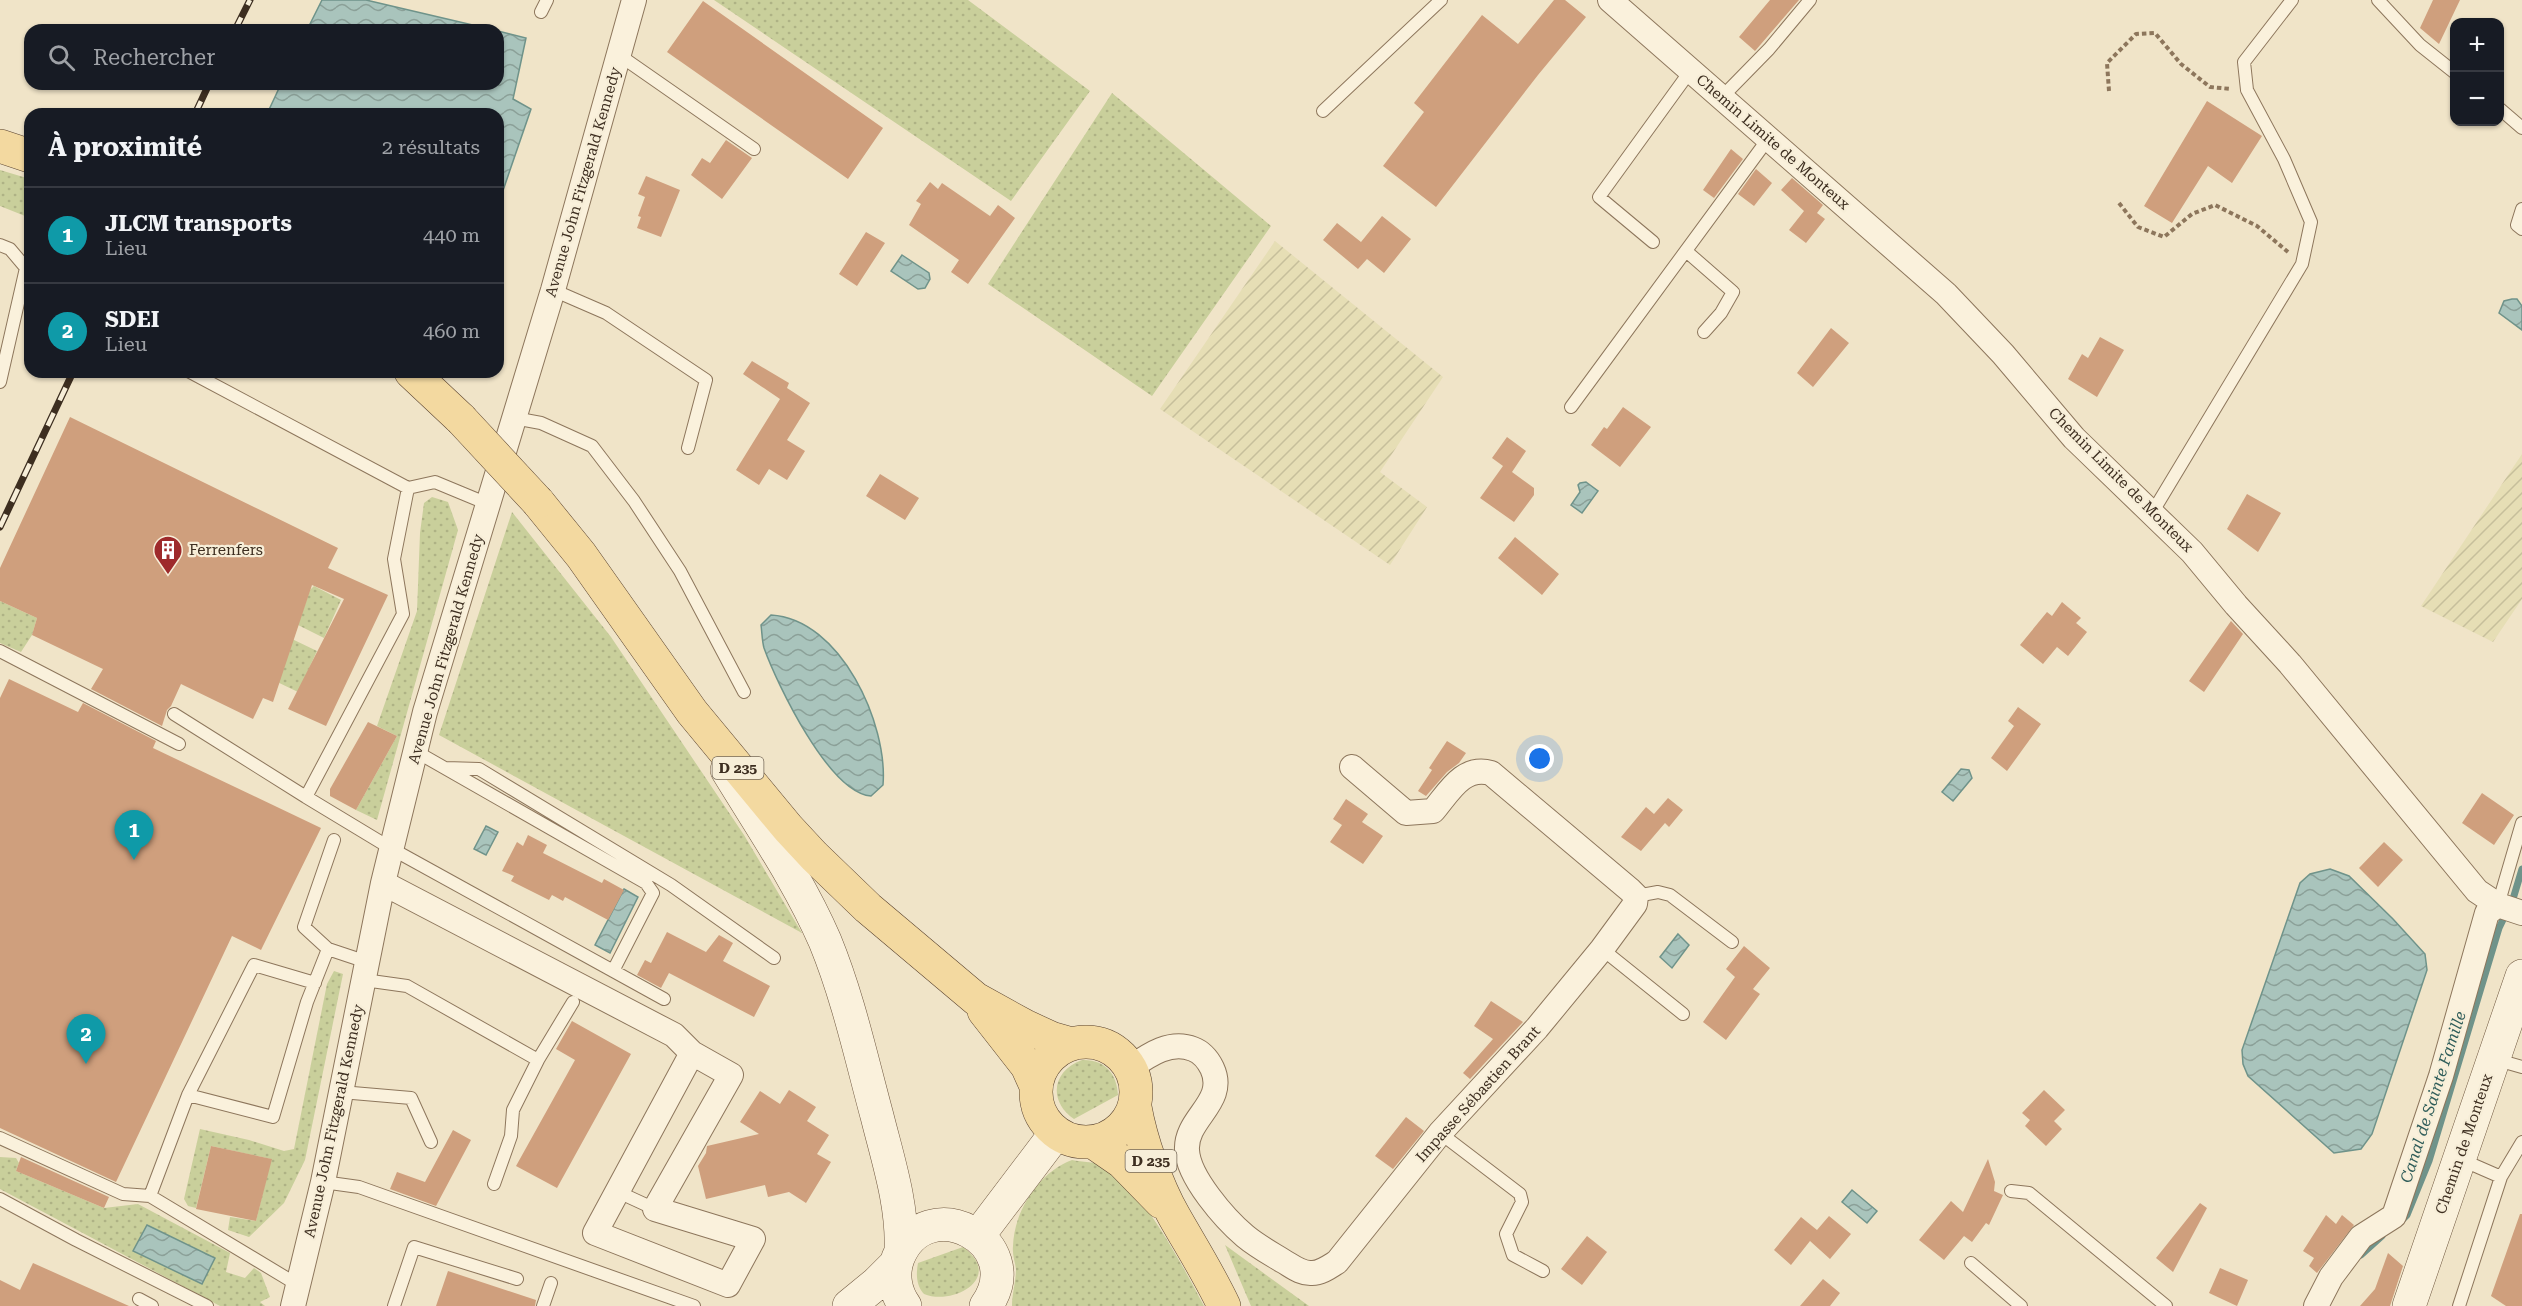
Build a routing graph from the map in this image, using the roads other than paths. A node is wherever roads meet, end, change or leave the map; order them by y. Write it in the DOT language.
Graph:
graph roads {
  1 [pos="548,0"];
  2 [pos="634,0"];
  3 [pos="1441,0"];
  4 [pos="1610,0"];
  5 [pos="1810,0"];
  6 [pos="2292,0"];
  7 [pos="2379,0"];
  8 [pos="541,12"];
  9 [pos="619,55"];
  10 [pos="2450,69"];
  11 [pos="1691,70"];
  12 [pos="1722,97"];
  13 [pos="1323,111"];
  14 [pos="2504,113"];
  15 [pos="2522,128"];
  16 [pos="1768,139"];
  17 [pos="0,146"];
  18 [pos="754,149"];
  19 [pos="24,154"];
  20 [pos="2522,209"];
  21 [pos="2522,229"];
  22 [pos="1653,242"];
  23 [pos="0,245"];
  24 [pos="1686,251"];
  25 [pos="24,266"];
  26 [pos="24,277"];
  27 [pos="553,291"];
  28 [pos="1704,332"];
  29 [pos="201,378"];
  30 [pos="417,378"];
  31 [pos="0,382"];
  32 [pos="1571,407"];
  33 [pos="514,418"];
  34 [pos="688,448"];
  35 [pos="408,488"];
  36 [pos="488,504"];
  37 [pos="2152,513"];
  38 [pos="0,651"];
  39 [pos="744,692"];
  40 [pos="692,712"];
  41 [pos="174,714"];
  42 [pos="179,744"];
  43 [pos="416,751"];
  44 [pos="1352,767"];
  45 [pos="446,768"];
  46 [pos="306,797"];
  47 [pos="2522,823"];
  48 [pos="334,840"];
  49 [pos="392,849"];
  50 [pos="383,883"];
  51 [pos="1636,896"];
  52 [pos="2498,905"];
  53 [pos="2522,913"];
  54 [pos="1732,942"];
  55 [pos="328,949"];
  56 [pos="1602,949"];
  57 [pos="774,958"];
  58 [pos="365,971"];
  59 [pos="613,971"];
  60 [pos="2521,980"];
  61 [pos="315,983"];
  62 [pos="664,999"];
  63 [pos="976,999"];
  64 [pos="573,1002"];
  65 [pos="1683,1014"];
  66 [pos="1072,1044"];
  67 [pos="692,1053"];
  68 [pos="538,1060"];
  69 [pos="2508,1063"];
  70 [pos="1130,1068"];
  71 [pos="1036,1086"];
  72 [pos="341,1092"];
  73 [pos="188,1095"];
  74 [pos="1135,1107"];
  75 [pos="1056,1133"];
  76 [pos="1440,1133"];
  77 [pos="0,1137"];
  78 [pos="431,1142"];
  79 [pos="1093,1142"];
  80 [pos="2522,1142"];
  81 [pos="2458,1159"];
  82 [pos="2501,1177"];
  83 [pos="323,1182"];
  84 [pos="494,1184"];
  85 [pos="616,1191"];
  86 [pos="2011,1191"];
  87 [pos="150,1196"];
  88 [pos="0,1199"];
  89 [pos="655,1209"];
  90 [pos="1173,1214"];
  91 [pos="978,1236"];
  92 [pos="898,1257"];
  93 [pos="1971,1263"];
  94 [pos="1543,1271"];
  95 [pos="517,1279"];
  96 [pos="551,1283"];
  97 [pos="295,1296"];
  98 [pos="139,1299"];
  99 [pos="993,1301"];
  100 [pos="152,1306"];
  101 [pos="207,1306"];
  102 [pos="394,1306"];
  103 [pos="543,1306"];
  104 [pos="694,1306"];
  105 [pos="849,1306"];
  106 [pos="905,1306"];
  107 [pos="1224,1306"];
  108 [pos="2021,1306"];
  109 [pos="2166,1306"];
  110 [pos="2316,1306"];
  111 [pos="2409,1306"];
  112 [pos="2458,1306"];
  1 -- 8 [label="lane"];
  2 -- 9 [label="street, Avenue John Fitzgerald Kennedy"];
  3 -- 13 [label="lane"];
  4 -- 11 [label="street, Chemin Limite de Monteux"];
  5 -- 12 [label="lane"];
  6 -- 37 [label="lane"];
  7 -- 10 [label="lane"];
  9 -- 18 [label="lane"];
  9 -- 27 [label="street, Avenue John Fitzgerald Kennedy"];
  11 -- 12 [label="street, Chemin Limite de Monteux"];
  11 -- 22 [label="lane"];
  12 -- 16 [label="street, Chemin Limite de Monteux"];
  14 -- 15 [label="lane"];
  16 -- 24 [label="lane"];
  16 -- 37 [label="street, Chemin Limite de Monteux"];
  17 -- 19 [label="main road"];
  20 -- 21 [label="lane"];
  23 -- 25 [label="lane"];
  24 -- 28 [label="lane"];
  24 -- 32 [label="lane"];
  26 -- 31 [label="lane"];
  27 -- 33 [label="street, Avenue John Fitzgerald Kennedy"];
  27 -- 34 [label="lane"];
  29 -- 35 [label="lane"];
  30 -- 40 [label="main road, D 235, bridge"];
  33 -- 36 [label="street, Avenue John Fitzgerald Kennedy"];
  33 -- 39 [label="lane"];
  35 -- 36 [label="lane"];
  35 -- 46 [label="lane"];
  36 -- 43 [label="street, Avenue John Fitzgerald Kennedy"];
  37 -- 52 [label="street, Chemin Limite de Monteux"];
  38 -- 42 [label="lane"];
  40 -- 63 [label="main road, D 235"];
  40 -- 92 [label="main road"];
  41 -- 46 [label="lane"];
  43 -- 45 [label="lane"];
  43 -- 49 [label="street, Avenue John Fitzgerald Kennedy"];
  44 -- 51 [label="street"];
  45 -- 57 [label="lane"];
  45 -- 59 [label="lane"];
  46 -- 49 [label="lane"];
  47 -- 52 [label="lane"];
  48 -- 55 [label="lane"];
  49 -- 50 [label="street, Avenue John Fitzgerald Kennedy"];
  49 -- 59 [label="lane"];
  50 -- 58 [label="street, Avenue John Fitzgerald Kennedy"];
  50 -- 67 [label="street"];
  51 -- 54 [label="lane"];
  51 -- 56 [label="street, Impasse Sébastien Brant"];
  52 -- 53 [label="street, Chemin Limite de Monteux"];
  52 -- 110 [label="street"];
  55 -- 58 [label="lane"];
  55 -- 61 [label="lane"];
  56 -- 65 [label="lane"];
  56 -- 76 [label="street, Impasse Sébastien Brant"];
  58 -- 68 [label="lane"];
  58 -- 72 [label="street, Avenue John Fitzgerald Kennedy"];
  59 -- 62 [label="lane"];
  60 -- 69 [label="main road, Chemin de Monteux"];
  61 -- 73 [label="lane"];
  61 -- 73 [label="lane"];
  63 -- 66 [label="main road, D 235"];
  63 -- 71 [label="main road, D 235"];
  64 -- 68 [label="lane"];
  66 -- 70 [label="main road"];
  66 -- 71 [label="main road"];
  67 -- 85 [label="street"];
  67 -- 89 [label="street"];
  68 -- 84 [label="lane"];
  69 -- 81 [label="main road, Chemin de Monteux"];
  70 -- 74 [label="main road"];
  70 -- 76 [label="street, Impasse Sébastien Brant"];
  71 -- 75 [label="main road"];
  72 -- 78 [label="lane"];
  72 -- 83 [label="street, Avenue John Fitzgerald Kennedy"];
  73 -- 87 [label="lane"];
  74 -- 79 [label="main road"];
  74 -- 90 [label="main road, D 235"];
  75 -- 79 [label="main road"];
  75 -- 91 [label="main road"];
  76 -- 94 [label="lane"];
  77 -- 87 [label="lane"];
  79 -- 90 [label="main road, D 235"];
  80 -- 82 [label="lane"];
  81 -- 82 [label="lane"];
  81 -- 111 [label="main road, Chemin de Monteux"];
  82 -- 112 [label="lane"];
  83 -- 97 [label="street, Avenue John Fitzgerald Kennedy"];
  83 -- 104 [label="lane"];
  85 -- 89 [label="lane"];
  85 -- 89 [label="street"];
  86 -- 109 [label="lane"];
  87 -- 97 [label="lane"];
  88 -- 101 [label="lane"];
  90 -- 107 [label="main road, D 235"];
  91 -- 92 [label="main road"];
  91 -- 99 [label="main road"];
  92 -- 105 [label="main road"];
  92 -- 106 [label="main road"];
  93 -- 108 [label="lane"];
  95 -- 102 [label="lane"];
  96 -- 103 [label="lane"];
  98 -- 100 [label="lane"];
}
